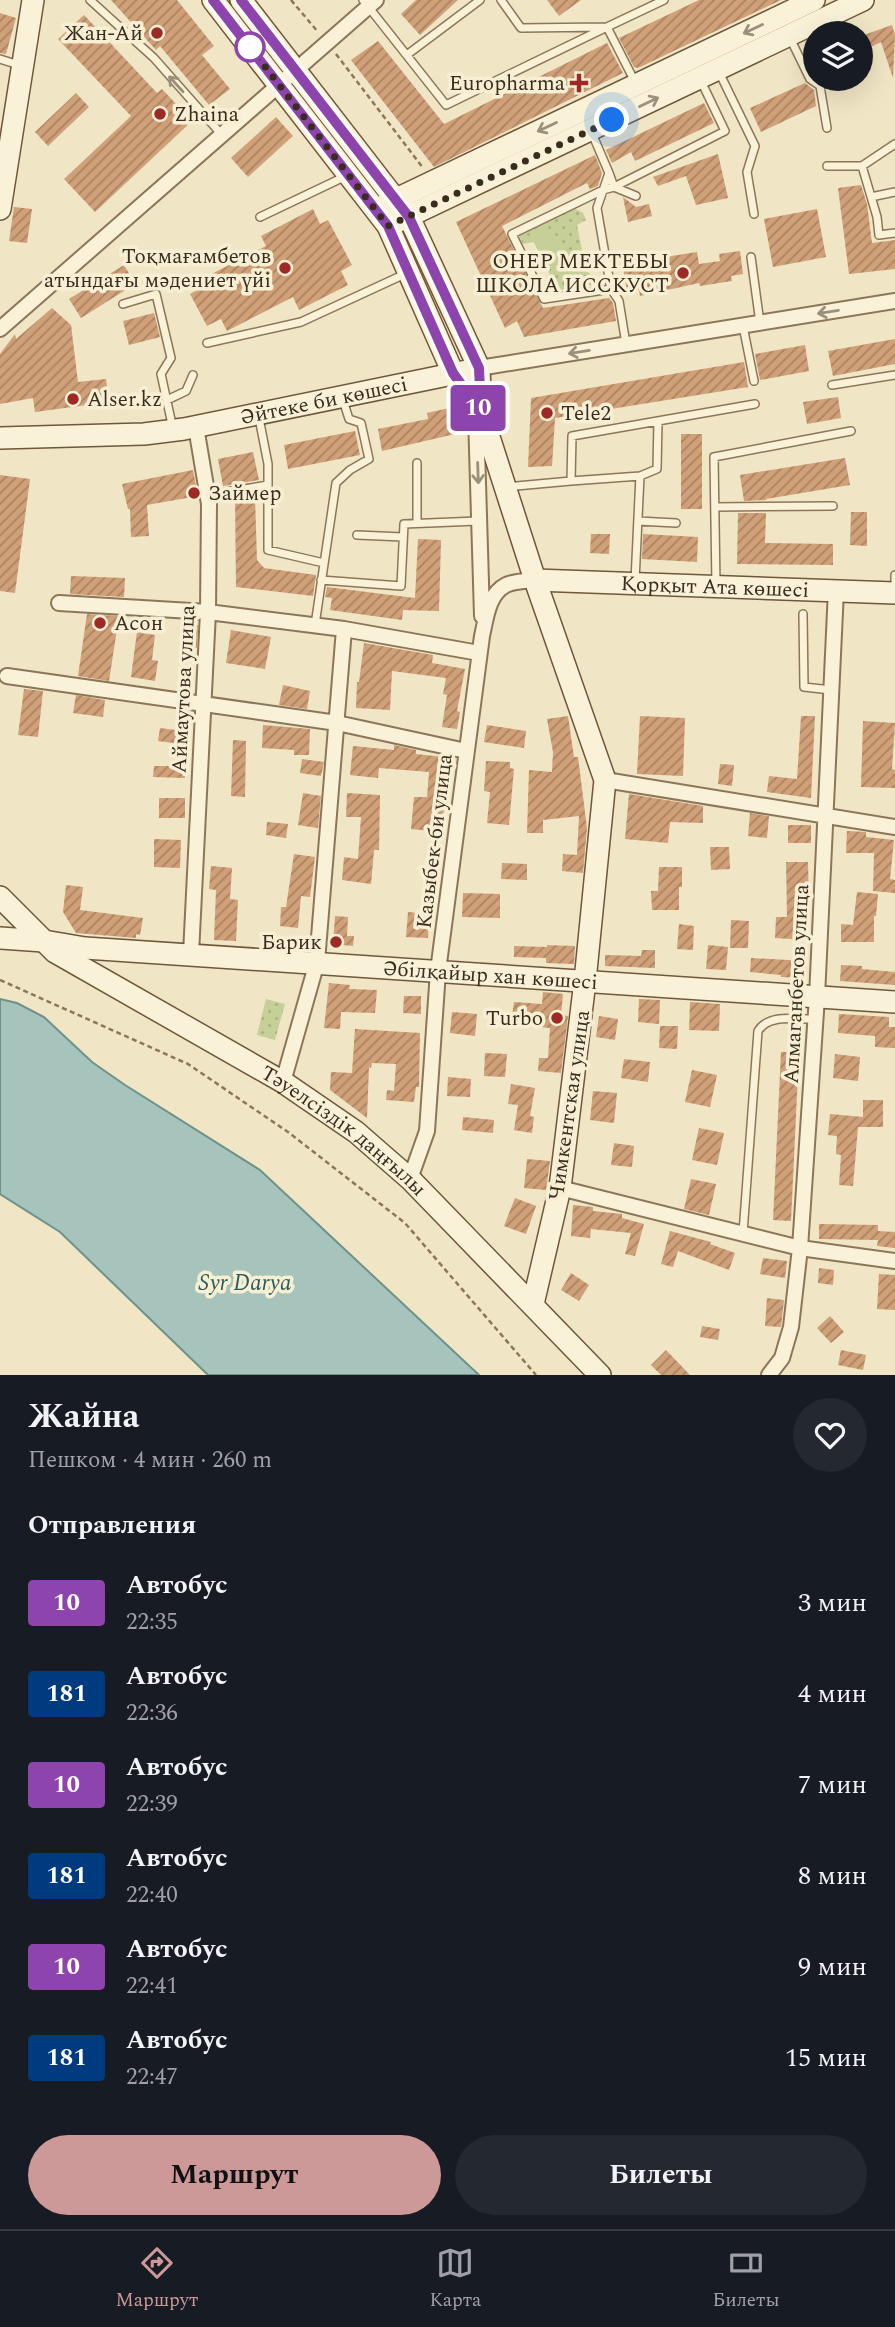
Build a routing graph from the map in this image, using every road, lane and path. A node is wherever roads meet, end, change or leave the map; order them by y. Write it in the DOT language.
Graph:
graph roads {
  1 [pos="33,0"];
  2 [pos="90,0"];
  3 [pos="213,0"];
  4 [pos="241,0"];
  5 [pos="291,0"];
  6 [pos="480,0"];
  7 [pos="501,0"];
  8 [pos="664,0"];
  9 [pos="814,0"];
  10 [pos="863,0"];
  11 [pos="369,2"];
  12 [pos="607,27"];
  13 [pos="789,36"];
  14 [pos="328,43"];
  15 [pos="408,54"];
  16 [pos="0,59"];
  17 [pos="803,65"];
  18 [pos="22,67"];
  19 [pos="297,70"];
  20 [pos="709,74"];
  21 [pos="280,84"];
  22 [pos="636,85"];
  23 [pos="821,91"];
  24 [pos="827,128"];
  25 [pos="591,130"];
  26 [pos="222,135"];
  27 [pos="895,144"];
  28 [pos="827,166"];
  29 [pos="862,166"];
  30 [pos="609,173"];
  31 [pos="350,174"];
  32 [pos="433,181"];
  33 [pos="614,187"];
  34 [pos="603,190"];
  35 [pos="895,192"];
  36 [pos="636,197"];
  37 [pos="871,197"];
  38 [pos="397,199"];
  39 [pos="0,209"];
  40 [pos="754,214"];
  41 [pos="260,217"];
  42 [pos="382,217"];
  43 [pos="409,217"];
  44 [pos="895,233"];
  45 [pos="751,257"];
  46 [pos="409,273"];
  47 [pos="611,289"];
  48 [pos="895,301"];
  49 [pos="123,304"];
  50 [pos="760,323"];
  51 [pos="743,326"];
  52 [pos="0,329"];
  53 [pos="207,343"];
  54 [pos="626,344"];
  55 [pos="479,368"];
  56 [pos="453,373"];
  57 [pos="895,374"];
  58 [pos="193,375"];
  59 [pos="754,381"];
  60 [pos="832,385"];
  61 [pos="342,396"];
  62 [pos="167,400"];
  63 [pos="755,404"];
  64 [pos="479,408"];
  65 [pos="258,414"];
  66 [pos="658,421"];
  67 [pos="197,427"];
  68 [pos="173,430"];
  69 [pos="850,431"];
  70 [pos="0,438"];
  71 [pos="417,463"];
  72 [pos="640,476"];
  73 [pos="571,481"];
  74 [pos="268,485"];
  75 [pos="506,487"];
  76 [pos="219,493"];
  77 [pos="833,506"];
  78 [pos="715,507"];
  79 [pos="479,520"];
  80 [pos="638,521"];
  81 [pos="417,523"];
  82 [pos="676,523"];
  83 [pos="357,535"];
  84 [pos="403,537"];
  85 [pos="324,562"];
  86 [pos="895,575"];
  87 [pos="321,580"];
  88 [pos="535,580"];
  89 [pos="635,583"];
  90 [pos="716,586"];
  91 [pos="836,590"];
  92 [pos="895,593"];
  93 [pos="59,603"];
  94 [pos="208,612"];
  95 [pos="803,614"];
  96 [pos="314,626"];
  97 [pos="344,629"];
  98 [pos="482,636"];
  99 [pos="480,653"];
  100 [pos="7,676"];
  101 [pos="832,690"];
  102 [pos="204,705"];
  103 [pos="337,723"];
  104 [pos="466,751"];
  105 [pos="605,780"];
  106 [pos="827,815"];
  107 [pos="895,827"];
  108 [pos="0,897"];
  109 [pos="0,938"];
  110 [pos="50,946"];
  111 [pos="0,949"];
  112 [pos="191,954"];
  113 [pos="317,962"];
  114 [pos="438,971"];
  115 [pos="0,981"];
  116 [pos="585,981"];
  117 [pos="817,996"];
  118 [pos="895,1002"];
  119 [pos="815,1019"];
  120 [pos="283,1082"];
  121 [pos="410,1179"];
  122 [pos="560,1188"];
  123 [pos="743,1234"];
  124 [pos="800,1248"];
  125 [pos="895,1261"];
  126 [pos="533,1304"];
  127 [pos="536,1375"];
  128 [pos="600,1375"];
  129 [pos="769,1375"];
  1 -- 18 [label="street"];
  26 -- 2 [label="lane, one-way"];
  3 -- 21 [label="street"];
  4 -- 19 [label="street"];
  5 -- 14 [label="path"];
  6 -- 15 [label="lane"];
  7 -- 12 [label="lane"];
  8 -- 12 [label="lane"];
  9 -- 22 [label="street, one-way"];
  10 -- 13 [label="street"];
  11 -- 14 [label="street"];
  11 -- 15 [label="lane"];
  12 -- 15 [label="lane"];
  12 -- 22 [label="lane"];
  13 -- 17 [label="lane"];
  13 -- 20 [label="street"];
  14 -- 19 [label="street"];
  14 -- 32 [label="path"];
  16 -- 18 [label="lane"];
  18 -- 39 [label="street"];
  19 -- 21 [label="street"];
  19 -- 38 [label="street"];
  25 -- 20 [label="street, one-way"];
  20 -- 33 [label="lane"];
  20 -- 40 [label="lane"];
  21 -- 26 [label="street"];
  21 -- 31 [label="street"];
  22 -- 32 [label="street, one-way"];
  23 -- 24 [label="lane"];
  25 -- 30 [label="lane"];
  25 -- 43 [label="street"];
  26 -- 52 [label="street"];
  27 -- 29 [label="lane"];
  28 -- 29 [label="lane"];
  29 -- 37 [label="lane"];
  30 -- 33 [label="lane"];
  30 -- 34 [label="lane"];
  31 -- 41 [label="lane"];
  31 -- 42 [label="street"];
  32 -- 38 [label="street"];
  33 -- 34 [label="lane"];
  33 -- 36 [label="lane"];
  34 -- 47 [label="lane"];
  34 -- 47 [label="lane"];
  35 -- 37 [label="lane"];
  37 -- 44 [label="lane"];
  38 -- 42 [label="street"];
  38 -- 43 [label="street"];
  42 -- 43 [label="street"];
  42 -- 46 [label="street"];
  43 -- 55 [label="street"];
  45 -- 50 [label="lane"];
  46 -- 53 [label="lane"];
  46 -- 56 [label="street"];
  47 -- 54 [label="lane"];
  48 -- 50 [label="street, Әйтеке би көшесі, one-way"];
  49 -- 62 [label="lane"];
  50 -- 51 [label="street, Әйтеке би көшесі"];
  51 -- 54 [label="street, Әйтеке би көшесі"];
  51 -- 59 [label="lane"];
  54 -- 55 [label="street, Әйтеке би көшесі, one-way"];
  55 -- 56 [label="street, Әйтеке би көшесі"];
  55 -- 64 [label="street"];
  56 -- 61 [label="street, Әйтеке би көшесі"];
  56 -- 64 [label="street"];
  57 -- 60 [label="lane"];
  58 -- 62 [label="lane"];
  61 -- 65 [label="street, Әйтеке би көшесі"];
  61 -- 85 [label="lane"];
  62 -- 68 [label="lane"];
  63 -- 66 [label="lane"];
  64 -- 75 [label="street, Чимкентская улица"];
  64 -- 79 [label="street, one-way"];
  65 -- 67 [label="street, Әйтеке би көшесі"];
  65 -- 74 [label="lane"];
  66 -- 72 [label="lane"];
  66 -- 73 [label="lane"];
  67 -- 68 [label="street, Әйтеке би көшесі"];
  67 -- 94 [label="street, Аймаутова улица"];
  68 -- 70 [label="street, Әйтеке би көшесі"];
  69 -- 78 [label="lane"];
  71 -- 81 [label="lane"];
  72 -- 73 [label="lane"];
  72 -- 80 [label="lane"];
  73 -- 75 [label="lane"];
  74 -- 76 [label="lane"];
  74 -- 85 [label="lane"];
  75 -- 88 [label="street, Чимкентская улица"];
  77 -- 78 [label="lane"];
  78 -- 90 [label="lane"];
  79 -- 81 [label="lane"];
  79 -- 98 [label="street"];
  80 -- 82 [label="lane"];
  80 -- 89 [label="lane"];
  81 -- 84 [label="lane"];
  83 -- 84 [label="lane"];
  84 -- 87 [label="lane"];
  85 -- 87 [label="lane"];
  86 -- 92 [label="lane"];
  87 -- 96 [label="lane"];
  88 -- 89 [label="street, Қорқыт Ата көшесі"];
  88 -- 98 [label="street, Казыбек-би улица"];
  88 -- 105 [label="street, Чимкентская улица"];
  89 -- 90 [label="street, Қорқыт Ата көшесі"];
  90 -- 91 [label="street, Қорқыт Ата көшесі"];
  91 -- 92 [label="street, Қорқыт Ата көшесі"];
  91 -- 101 [label="street, Алмаганбетов улица"];
  93 -- 94 [label="street"];
  94 -- 96 [label="street"];
  94 -- 102 [label="street, Аймаутова улица"];
  95 -- 101 [label="lane"];
  96 -- 97 [label="street"];
  97 -- 99 [label="street"];
  97 -- 103 [label="street"];
  98 -- 99 [label="street, Казыбек-би улица"];
  99 -- 104 [label="street, Казыбек-би улица"];
  100 -- 102 [label="street"];
  101 -- 106 [label="street, Алмаганбетов улица"];
  102 -- 103 [label="street"];
  102 -- 112 [label="street, Аймаутова улица"];
  103 -- 104 [label="street"];
  103 -- 113 [label="street"];
  104 -- 114 [label="street, Казыбек-би улица"];
  105 -- 106 [label="street"];
  105 -- 116 [label="street, Чимкентская улица"];
  106 -- 107 [label="street"];
  106 -- 117 [label="street, Алмаганбетов улица"];
  108 -- 110 [label="street"];
  109 -- 110 [label="street"];
  110 -- 111 [label="street"];
  110 -- 112 [label="street, Әбілқайыр хан көшесі"];
  110 -- 120 [label="street, Тәуелсіздік даңғылы"];
  112 -- 113 [label="street, Әбілқайыр хан көшесі"];
  113 -- 114 [label="street, Әбілқайыр хан көшесі"];
  113 -- 120 [label="street"];
  114 -- 116 [label="street, Әбілқайыр хан көшесі"];
  114 -- 121 [label="street, Казыбек-би улица"];
  115 -- 127 [label="path"];
  116 -- 117 [label="street, Әбілқайыр хан көшесі"];
  116 -- 122 [label="street, Чимкентская улица"];
  117 -- 118 [label="street, Әбілқайыр хан көшесі"];
  117 -- 119 [label="street, Алмаганбетов улица"];
  119 -- 123 [label="lane"];
  119 -- 124 [label="street, Алмаганбетов улица"];
  120 -- 121 [label="street, Тәуелсіздік даңғылы"];
  121 -- 126 [label="street, Тәуелсіздік даңғылы"];
  122 -- 123 [label="street"];
  122 -- 126 [label="street, Чимкентская улица"];
  123 -- 124 [label="street"];
  124 -- 125 [label="street"];
  124 -- 129 [label="street, Алмаганбетов улица"];
  126 -- 128 [label="street, Тәуелсіздік даңғылы"];
}
